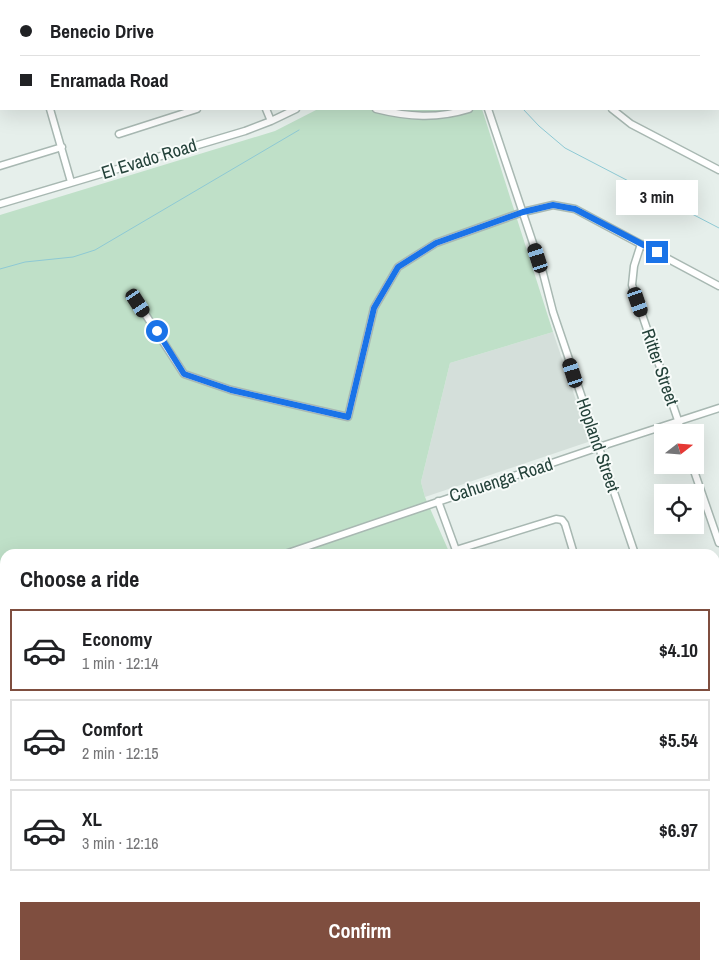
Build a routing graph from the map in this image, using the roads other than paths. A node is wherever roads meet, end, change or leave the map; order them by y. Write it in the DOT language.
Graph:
graph roads {
  1 [pos="50,110"];
  2 [pos="195,110"];
  3 [pos="266,110"];
  4 [pos="294,110"];
  5 [pos="376,110"];
  6 [pos="465,110"];
  7 [pos="488,110"];
  8 [pos="613,110"];
  9 [pos="272,121"];
  10 [pos="118,134"];
  11 [pos="62,147"];
  12 [pos="0,166"];
  13 [pos="719,170"];
  14 [pos="71,182"];
  15 [pos="0,204"];
  16 [pos="523,212"];
  17 [pos="642,244"];
  18 [pos="719,286"];
  19 [pos="138,303"];
  20 [pos="719,408"];
  21 [pos="678,422"];
  22 [pos="599,446"];
  23 [pos="695,474"];
  24 [pos="438,501"];
  25 [pos="719,543"];
  26 [pos="300,549"];
  27 [pos="456,549"];
  28 [pos="466,549"];
  29 [pos="572,549"];
  30 [pos="633,549"];
  1 -- 11 [label="street"];
  2 -- 10 [label="street"];
  3 -- 9 [label="street"];
  4 -- 9 [label="street, El Evado Road"];
  5 -- 6 [label="street"];
  7 -- 16 [label="street, Hopland Street"];
  8 -- 13 [label="street"];
  9 -- 14 [label="street, El Evado Road"];
  11 -- 12 [label="street"];
  11 -- 14 [label="street"];
  14 -- 15 [label="street, El Evado Road"];
  16 -- 17 [label="street"];
  16 -- 19 [label="street"];
  16 -- 22 [label="street, Hopland Street"];
  17 -- 18 [label="street"];
  17 -- 21 [label="street, Ritter Street"];
  20 -- 21 [label="street, Cahuenga Road"];
  21 -- 22 [label="street, Cahuenga Road"];
  22 -- 24 [label="street, Cahuenga Road"];
  22 -- 30 [label="street, Hopland Street"];
  23 -- 25 [label="street"];
  24 -- 26 [label="street, Cahuenga Road"];
  24 -- 27 [label="street"];
  28 -- 29 [label="street"];
}
